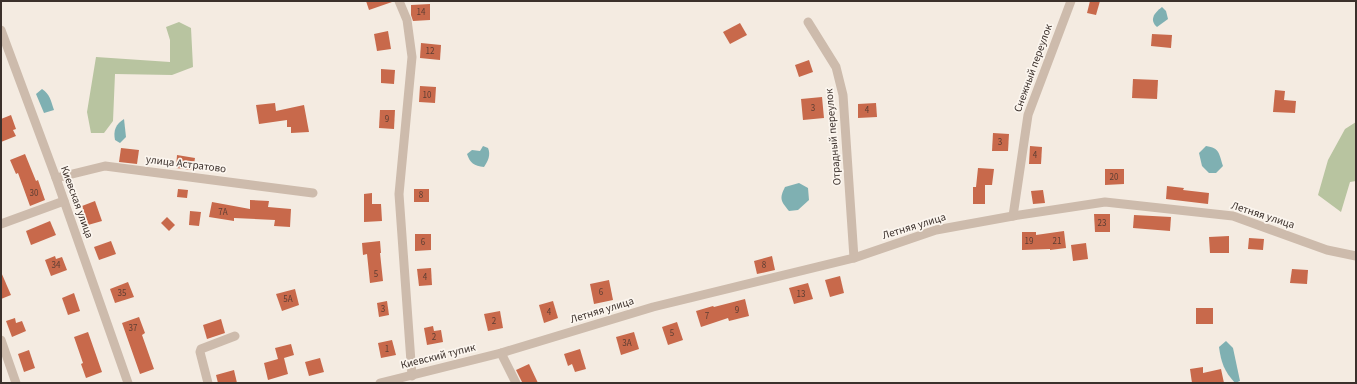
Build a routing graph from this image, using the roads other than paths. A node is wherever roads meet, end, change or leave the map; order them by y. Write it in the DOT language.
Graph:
graph roads {
  1 [pos="399,1"];
  2 [pos="1071,1"];
  3 [pos="808,22"];
  4 [pos="1,30"];
  5 [pos="56,178"];
  6 [pos="313,193"];
  7 [pos="64,201"];
  8 [pos="1013,216"];
  9 [pos="1,224"];
  10 [pos="1356,256"];
  11 [pos="854,258"];
  12 [pos="235,336"];
  13 [pos="1,340"];
  14 [pos="505,351"];
  15 [pos="412,376"];
  16 [pos="16,383"];
  17 [pos="128,383"];
  18 [pos="208,383"];
  19 [pos="380,383"];
  20 [pos="516,383"];
  1 -- 15 [label="street"];
  2 -- 8 [label="street, Снежный переулок"];
  3 -- 11 [label="street, Отрадный переулок"];
  4 -- 5 [label="street, Киевская улица"];
  5 -- 6 [label="street, улица Астратово"];
  5 -- 7 [label="street, Киевская улица"];
  7 -- 9 [label="street"];
  7 -- 17 [label="street, Киевская улица"];
  8 -- 10 [label="street, Летняя улица"];
  8 -- 11 [label="street, Летняя улица"];
  11 -- 14 [label="street, Летняя улица"];
  12 -- 18 [label="street"];
  13 -- 16 [label="street"];
  14 -- 15 [label="street, Киевский тупик"];
  14 -- 20 [label="street"];
  15 -- 19 [label="street, Киевский тупик"];
}
